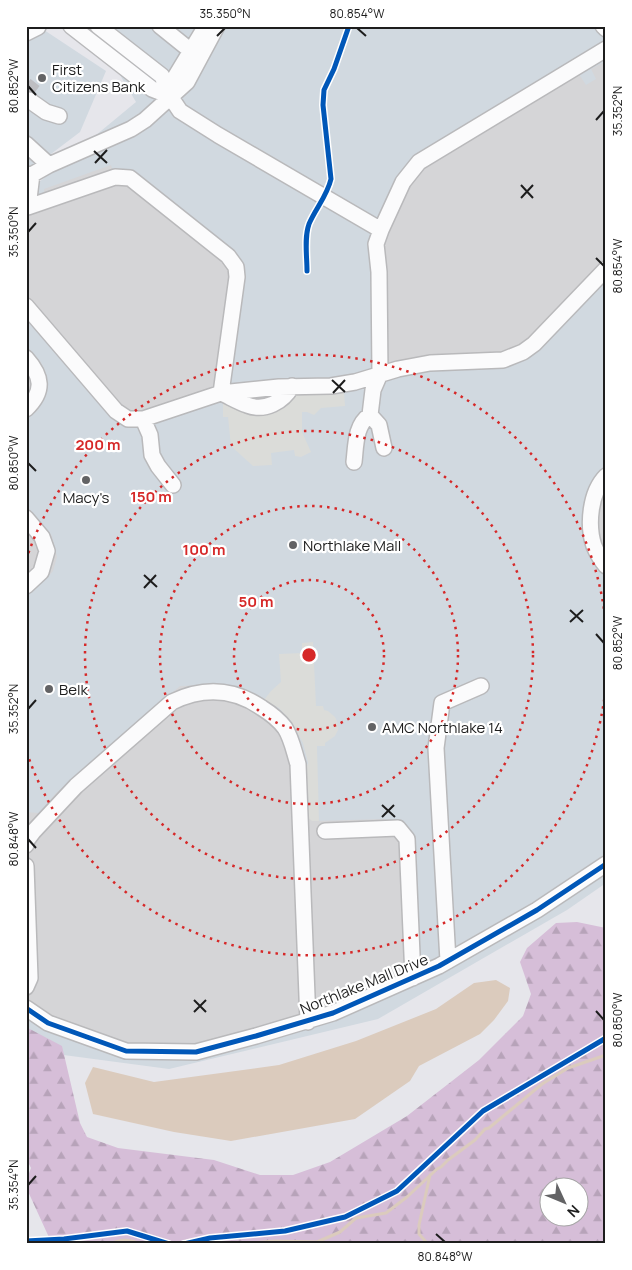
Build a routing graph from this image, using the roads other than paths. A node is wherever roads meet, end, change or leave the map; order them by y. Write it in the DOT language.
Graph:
graph roads {
  1 [pos="38,26"];
  2 [pos="72,26"];
  3 [pos="98,26"];
  4 [pos="160,26"];
  5 [pos="206,26"];
  6 [pos="217,26"];
  7 [pos="603,26"];
  8 [pos="606,29"];
  9 [pos="26,33"];
  10 [pos="606,49"];
  11 [pos="191,51"];
  12 [pos="138,78"];
  13 [pos="170,96"];
  14 [pos="30,99"];
  15 [pos="59,116"];
  16 [pos="124,132"];
  17 [pos="26,144"];
  18 [pos="49,165"];
  19 [pos="29,176"];
  20 [pos="381,230"];
  21 [pos="606,269"];
  22 [pos="26,306"];
  23 [pos="26,358"];
  24 [pos="380,374"];
  25 [pos="221,393"];
  26 [pos="26,409"];
  27 [pos="370,415"];
  28 [pos="143,419"];
  29 [pos="384,448"];
  30 [pos="354,462"];
  31 [pos="606,476"];
  32 [pos="173,486"];
  33 [pos="26,518"];
  34 [pos="606,566"];
  35 [pos="26,586"];
  36 [pos="481,686"];
  37 [pos="325,830"];
  38 [pos="26,845"];
  39 [pos="606,864"];
  40 [pos="26,866"];
  41 [pos="448,961"];
  42 [pos="413,978"];
  43 [pos="26,987"];
  44 [pos="26,1008"];
  45 [pos="308,1022"];
  1 -- 9 [label="street"];
  2 -- 12 [label="street"];
  3 -- 13 [label="street"];
  4 -- 11 [label="street"];
  5 -- 11 [label="street"];
  6 -- 13 [label="street"];
  7 -- 8 [label="street"];
  10 -- 20 [label="street"];
  11 -- 13 [label="street"];
  12 -- 13 [label="street"];
  12 -- 16 [label="street"];
  13 -- 16 [label="street"];
  13 -- 20 [label="street"];
  14 -- 15 [label="street"];
  16 -- 18 [label="street"];
  17 -- 18 [label="street"];
  18 -- 19 [label="street"];
  19 -- 25 [label="street"];
  20 -- 24 [label="street"];
  21 -- 24 [label="street"];
  22 -- 28 [label="street"];
  23 -- 26 [label="street"];
  24 -- 25 [label="street"];
  24 -- 27 [label="street"];
  25 -- 28 [label="street"];
  27 -- 29 [label="street"];
  27 -- 30 [label="street"];
  28 -- 32 [label="street"];
  31 -- 34 [label="street"];
  33 -- 35 [label="street"];
  36 -- 41 [label="street"];
  37 -- 42 [label="street"];
  38 -- 45 [label="street"];
  39 -- 41 [label="street, Northlake Mall Drive"];
  40 -- 43 [label="street"];
  41 -- 42 [label="street, Northlake Mall Drive"];
  42 -- 45 [label="street, Northlake Mall Drive"];
  44 -- 45 [label="street, Northlake Mall Drive"];
}
